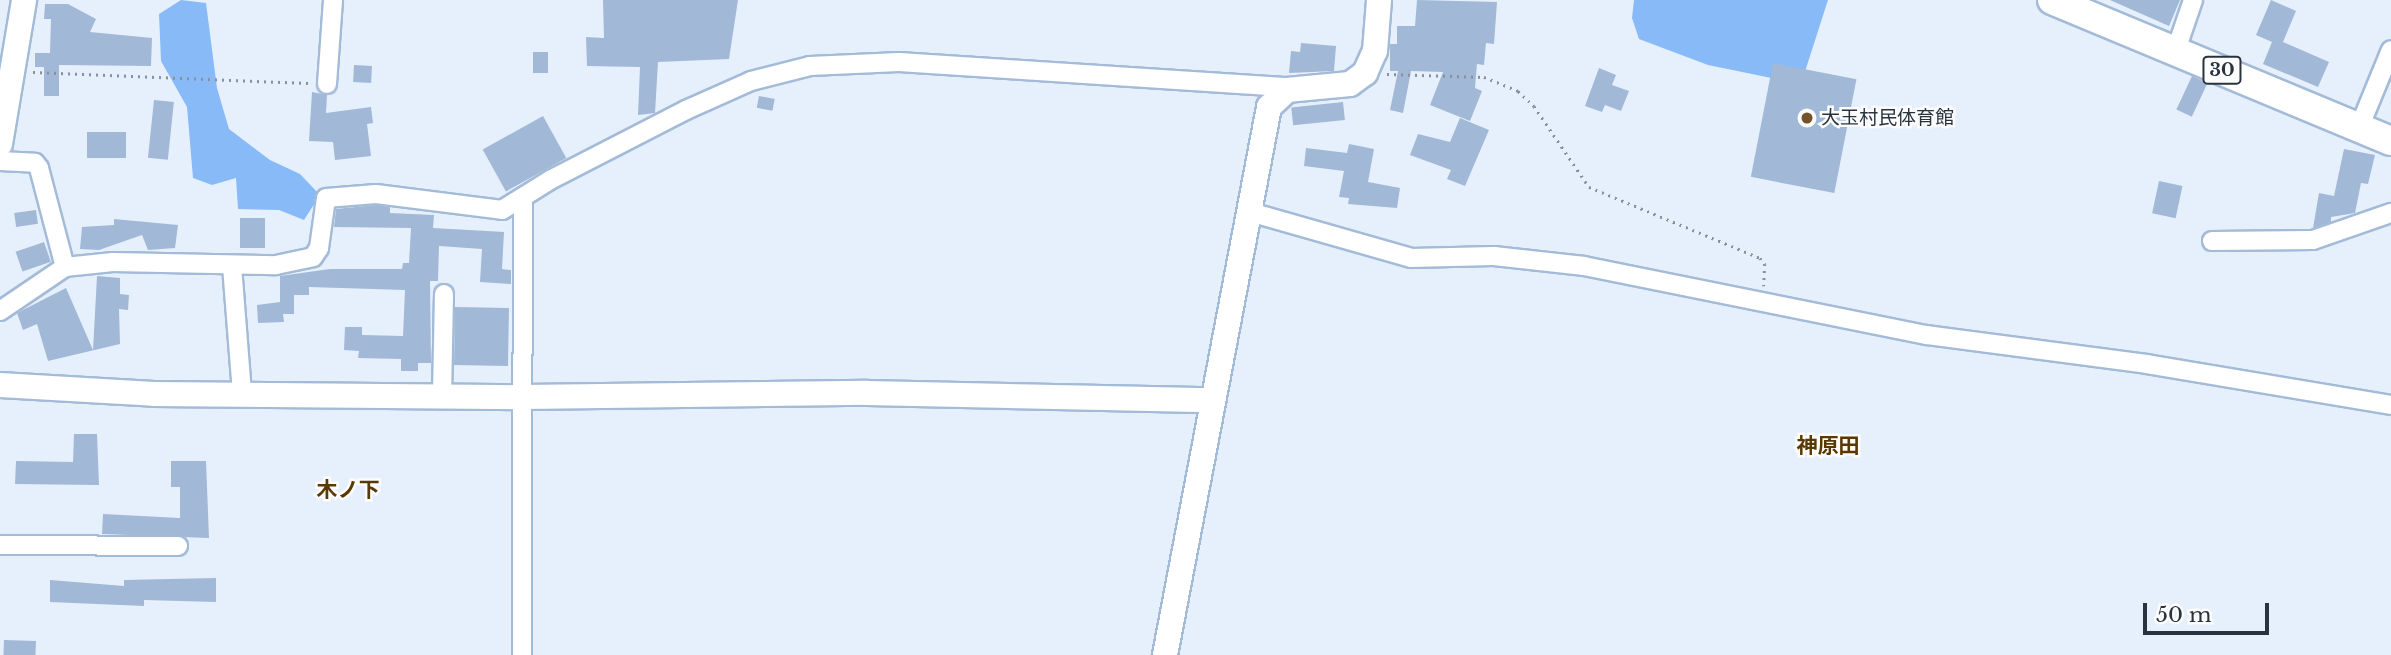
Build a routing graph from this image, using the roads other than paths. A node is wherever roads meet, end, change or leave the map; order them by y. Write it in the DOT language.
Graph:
graph roads {
  1 [pos="24,0"];
  2 [pos="333,0"];
  3 [pos="1380,0"];
  4 [pos="2052,0"];
  5 [pos="2193,0"];
  6 [pos="2176,50"];
  7 [pos="2391,50"];
  8 [pos="327,84"];
  9 [pos="1296,88"];
  10 [pos="2359,128"];
  11 [pos="2391,141"];
  12 [pos="0,144"];
  13 [pos="0,162"];
  14 [pos="523,199"];
  15 [pos="1250,212"];
  16 [pos="2391,213"];
  17 [pos="2212,241"];
  18 [pos="232,266"];
  19 [pos="65,267"];
  20 [pos="444,294"];
  21 [pos="0,311"];
  22 [pos="0,385"];
  23 [pos="242,394"];
  24 [pos="442,397"];
  25 [pos="523,397"];
  26 [pos="1211,400"];
  27 [pos="2391,405"];
  28 [pos="0,545"];
  29 [pos="178,546"];
  30 [pos="522,655"];
  31 [pos="1166,655"];
  1 -- 12 [label="street"];
  2 -- 8 [label="street"];
  3 -- 9 [label="street"];
  4 -- 6 [label="main road, 30"];
  5 -- 6 [label="street"];
  6 -- 10 [label="main road, 30"];
  7 -- 10 [label="street"];
  9 -- 14 [label="street"];
  9 -- 15 [label="street"];
  10 -- 11 [label="main road, 30"];
  13 -- 19 [label="street"];
  14 -- 18 [label="street"];
  14 -- 25 [label="street"];
  15 -- 26 [label="street"];
  15 -- 27 [label="street"];
  16 -- 17 [label="street"];
  18 -- 19 [label="street"];
  18 -- 23 [label="street"];
  19 -- 21 [label="street"];
  20 -- 24 [label="street"];
  22 -- 23 [label="street"];
  23 -- 24 [label="street"];
  24 -- 25 [label="street"];
  25 -- 26 [label="street"];
  25 -- 30 [label="street"];
  26 -- 31 [label="street"];
  28 -- 29 [label="street"];
}
